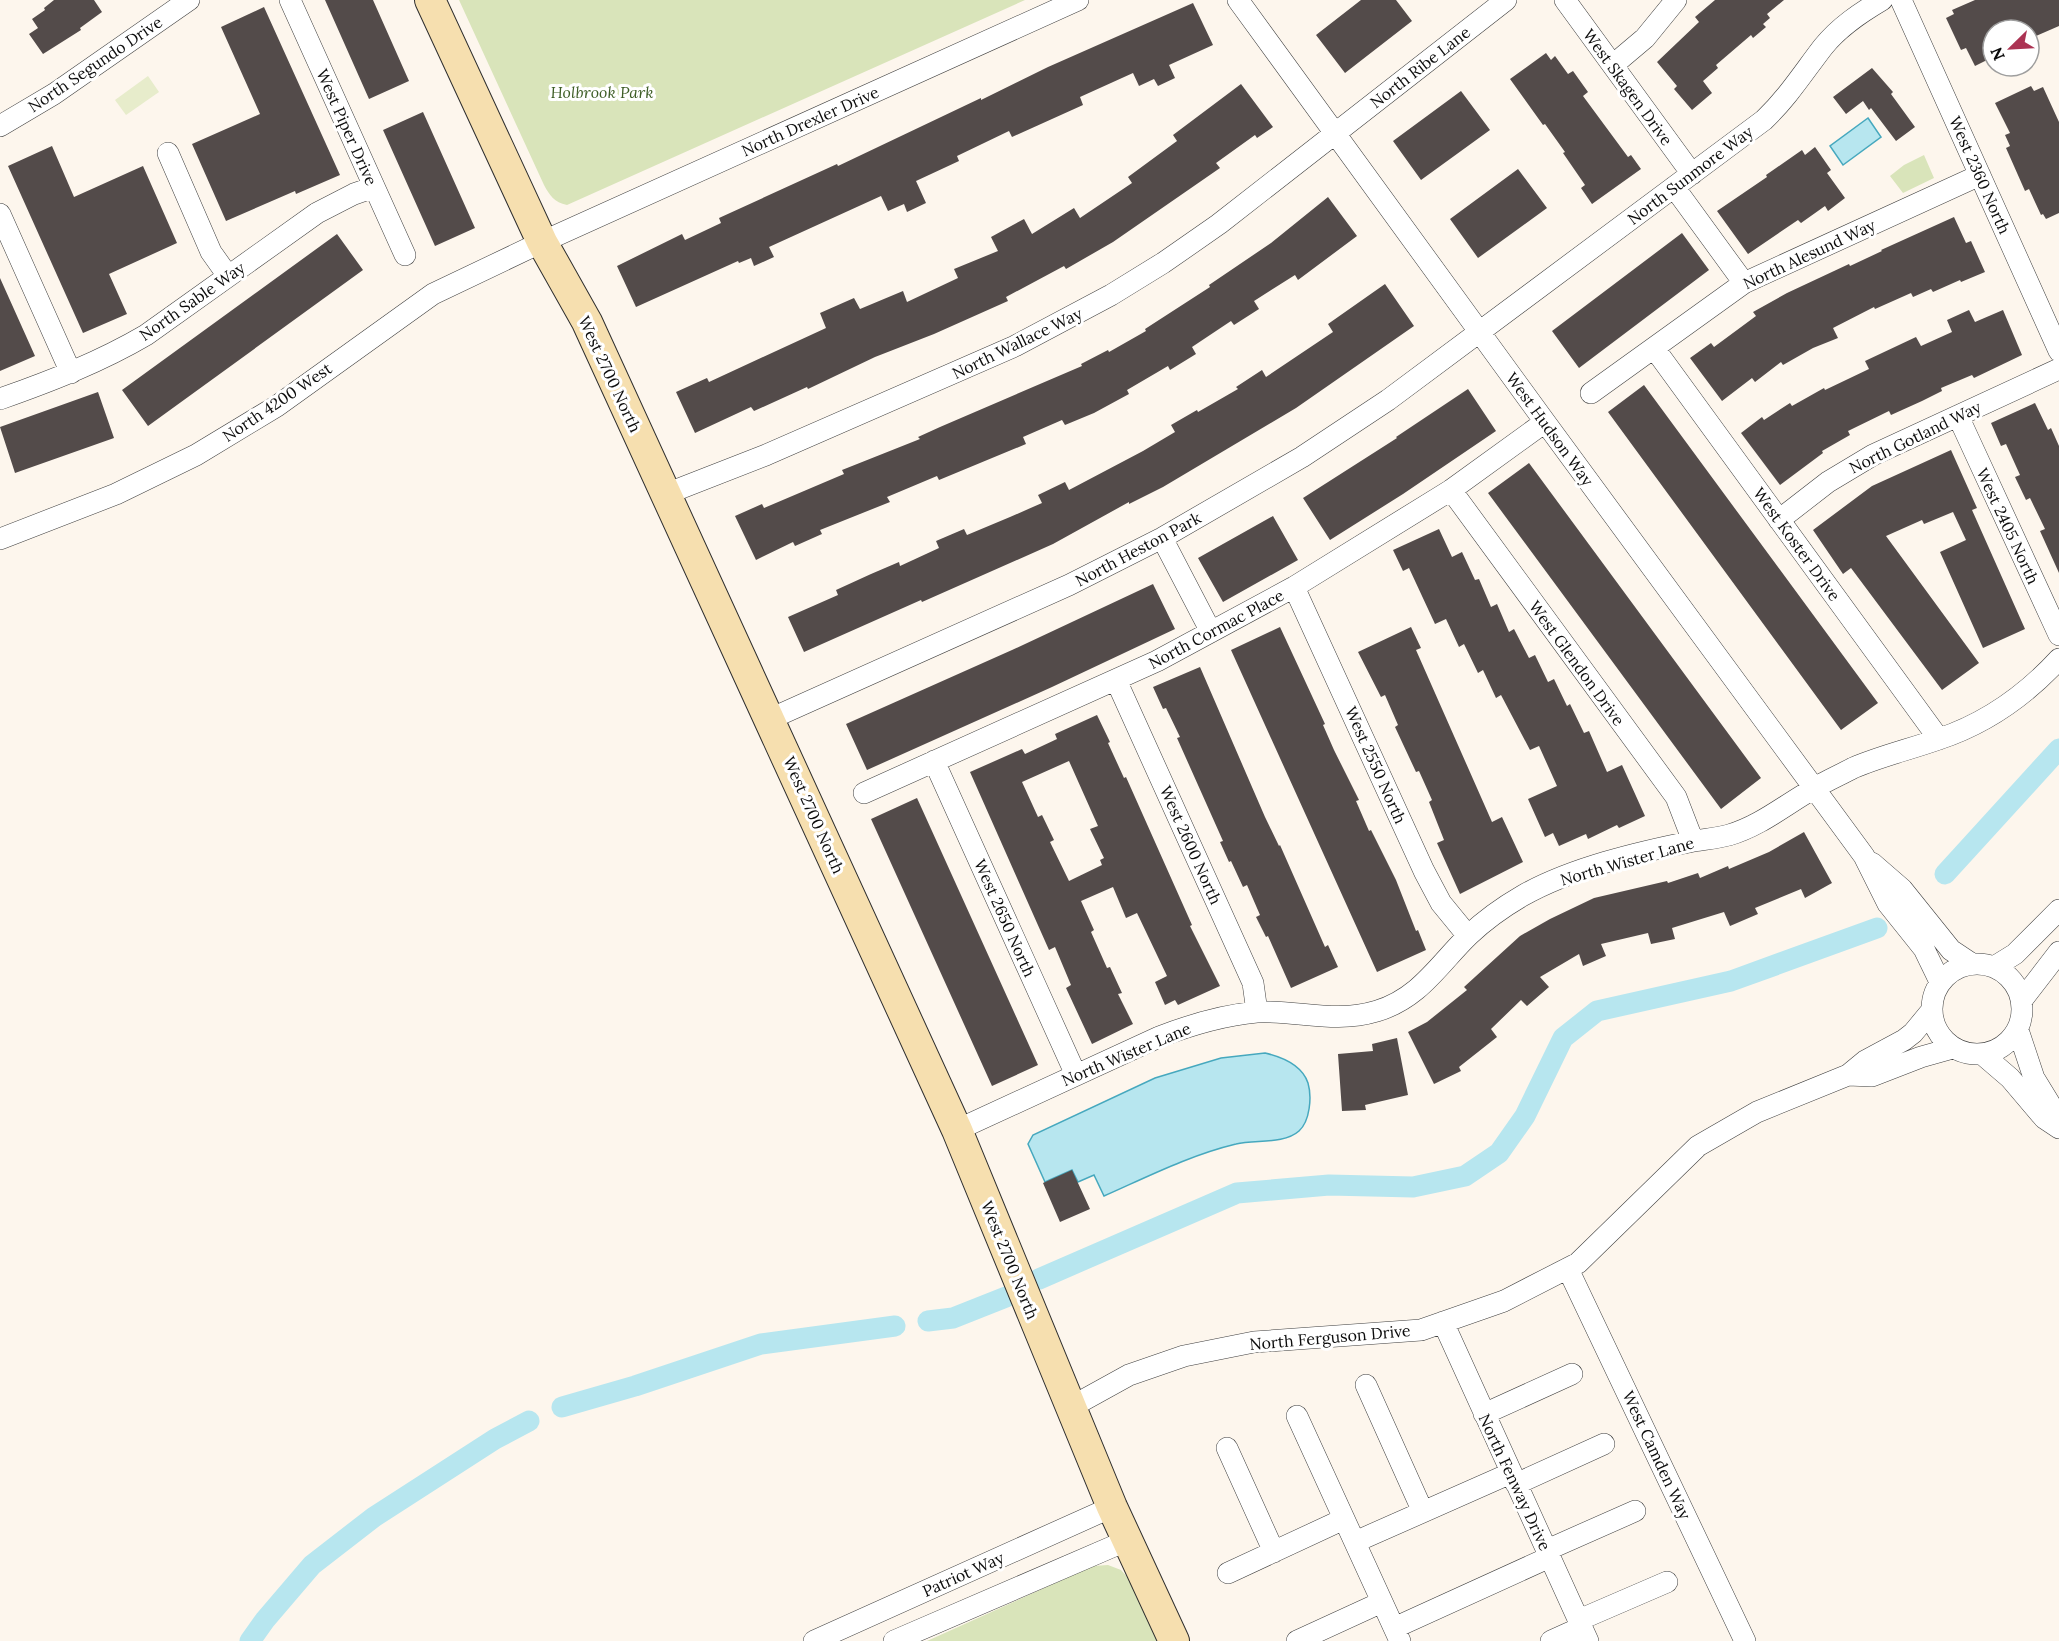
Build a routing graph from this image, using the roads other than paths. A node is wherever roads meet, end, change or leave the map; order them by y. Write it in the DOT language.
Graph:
graph roads {
  1 [pos="189,0"];
  2 [pos="290,0"];
  3 [pos="430,0"];
  4 [pos="1078,0"];
  5 [pos="1238,0"];
  6 [pos="1506,0"];
  7 [pos="1565,0"];
  8 [pos="1676,0"];
  9 [pos="1882,0"];
  10 [pos="1901,0"];
  11 [pos="1613,65"];
  12 [pos="0,126"];
  13 [pos="1334,133"];
  14 [pos="168,153"];
  15 [pos="1692,174"];
  16 [pos="1980,175"];
  17 [pos="374,187"];
  18 [pos="1674,187"];
  19 [pos="0,214"];
  20 [pos="542,242"];
  21 [pos="405,255"];
  22 [pos="228,276"];
  23 [pos="1744,283"];
  24 [pos="1480,333"];
  25 [pos="1654,348"];
  26 [pos="2059,351"];
  27 [pos="2059,369"];
  28 [pos="71,373"];
  29 [pos="1591,393"];
  30 [pos="0,399"];
  31 [pos="1958,416"];
  32 [pos="1545,422"];
  33 [pos="1451,490"];
  34 [pos="666,494"];
  35 [pos="1779,520"];
  36 [pos="1162,538"];
  37 [pos="0,539"];
  38 [pos="1294,587"];
  39 [pos="1211,632"];
  40 [pos="2059,635"];
  41 [pos="2059,659"];
  42 [pos="1116,680"];
  43 [pos="770,719"];
  44 [pos="1939,739"];
  45 [pos="934,761"];
  46 [pos="1815,788"];
  47 [pos="864,793"];
  48 [pos="1693,841"];
  49 [pos="1864,856"];
  50 [pos="2059,910"];
  51 [pos="1468,936"];
  52 [pos="2059,952"];
  53 [pos="1972,964"];
  54 [pos="1994,967"];
  55 [pos="1941,982"];
  56 [pos="2022,1000"];
  57 [pos="1932,1010"];
  58 [pos="1257,1012"];
  59 [pos="2018,1030"];
  60 [pos="1953,1048"];
  61 [pos="1982,1054"];
  62 [pos="1076,1075"];
  63 [pos="1848,1075"];
  64 [pos="2059,1120"];
  65 [pos="2059,1128"];
  66 [pos="957,1130"];
  67 [pos="1568,1269"];
  68 [pos="1443,1322"];
  69 [pos="1572,1374"];
  70 [pos="1366,1385"];
  71 [pos="1071,1407"];
  72 [pos="1484,1414"];
  73 [pos="1297,1416"];
  74 [pos="1604,1444"];
  75 [pos="1227,1449"];
  76 [pos="1514,1479"];
  77 [pos="1112,1507"];
  78 [pos="1635,1511"];
  79 [pos="1423,1512"];
  80 [pos="1344,1519"];
  81 [pos="1128,1540"];
  82 [pos="1355,1542"];
  83 [pos="1274,1552"];
  84 [pos="1548,1553"];
  85 [pos="1228,1573"];
  86 [pos="1667,1582"];
  87 [pos="1382,1602"];
  88 [pos="1583,1629"];
  89 [pos="1397,1635"];
  90 [pos="814,1641"];
  91 [pos="894,1641"];
  92 [pos="1174,1641"];
  93 [pos="1297,1641"];
  94 [pos="1551,1641"];
  95 [pos="1745,1641"];
  1 -- 12 [label="street, North Segundo Drive"];
  2 -- 17 [label="street, West Piper Drive"];
  3 -- 20 [label="street, West 2700 North"];
  4 -- 20 [label="street, North Drexler Drive"];
  5 -- 13 [label="street, West Hudson Way"];
  6 -- 13 [label="street, North Ribe Lane"];
  7 -- 11 [label="street, West Skagen Drive"];
  8 -- 11 [label="street"];
  9 -- 15 [label="street, North Sunmore Way"];
  10 -- 16 [label="street, West 2360 North"];
  11 -- 15 [label="street, West Skagen Drive"];
  13 -- 24 [label="street, West Hudson Way"];
  13 -- 34 [label="street, North Wallace Way"];
  14 -- 22 [label="street"];
  15 -- 18 [label="street, North Sunmore Way"];
  16 -- 23 [label="street, North Alesund Way"];
  16 -- 26 [label="street, West 2360 North"];
  17 -- 21 [label="street, West Piper Drive"];
  17 -- 22 [label="street, North Sable Way"];
  18 -- 23 [label="street"];
  18 -- 24 [label="street, North Sunmore Way"];
  19 -- 28 [label="street"];
  20 -- 34 [label="street, West 2700 North"];
  20 -- 37 [label="street, North 4200 West"];
  22 -- 28 [label="street, North Sable Way"];
  23 -- 25 [label="street, North Alesund Way"];
  24 -- 32 [label="street, West Hudson Way"];
  24 -- 36 [label="street, North Heston Park"];
  25 -- 29 [label="street, North Alesund Way"];
  25 -- 35 [label="street, West Koster Drive"];
  27 -- 31 [label="street, North Gotland Way"];
  28 -- 30 [label="street, North Sable Way"];
  31 -- 35 [label="street, North Gotland Way"];
  31 -- 40 [label="street, West 2405 North"];
  32 -- 33 [label="street, North Cormac Place"];
  32 -- 46 [label="street, West Hudson Way"];
  33 -- 38 [label="street, North Cormac Place"];
  33 -- 48 [label="street, West Glendon Drive"];
  34 -- 43 [label="street, West 2700 North"];
  35 -- 44 [label="street, West Koster Drive"];
  36 -- 39 [label="street"];
  36 -- 43 [label="street, North Heston Park"];
  38 -- 39 [label="street, North Cormac Place"];
  38 -- 51 [label="street, West 2550 North"];
  39 -- 42 [label="street, North Cormac Place"];
  41 -- 44 [label="street, North Wister Lane"];
  42 -- 45 [label="street, North Cormac Place"];
  42 -- 58 [label="street, West 2600 North"];
  43 -- 66 [label="street, West 2700 North"];
  44 -- 46 [label="street, North Wister Lane"];
  45 -- 47 [label="street, North Cormac Place"];
  45 -- 62 [label="street, West 2650 North"];
  46 -- 48 [label="street, North Wister Lane"];
  46 -- 49 [label="street, West Hudson Way"];
  48 -- 51 [label="street, North Wister Lane"];
  49 -- 53 [label="street, West Hudson Way"];
  49 -- 55 [label="street, West Hudson Way"];
  50 -- 54 [label="street"];
  51 -- 58 [label="street, North Wister Lane"];
  52 -- 56 [label="street"];
  53 -- 54 [label="street"];
  53 -- 55 [label="street"];
  54 -- 56 [label="street"];
  55 -- 57 [label="street"];
  56 -- 59 [label="street"];
  57 -- 60 [label="street"];
  57 -- 63 [label="street, North Ferguson Drive"];
  58 -- 62 [label="street, North Wister Lane"];
  59 -- 61 [label="street"];
  59 -- 64 [label="street"];
  60 -- 61 [label="street"];
  60 -- 63 [label="street, North Ferguson Drive"];
  61 -- 65 [label="street"];
  62 -- 66 [label="street, North Wister Lane"];
  63 -- 67 [label="street, North Ferguson Drive"];
  66 -- 71 [label="street, West 2700 North"];
  67 -- 68 [label="street, North Ferguson Drive"];
  67 -- 95 [label="street, West Camden Way"];
  68 -- 71 [label="street, North Ferguson Drive"];
  68 -- 72 [label="street, North Fenway Drive"];
  69 -- 72 [label="street"];
  70 -- 79 [label="street"];
  71 -- 77 [label="street, West 2700 North"];
  72 -- 76 [label="street, North Fenway Drive"];
  73 -- 80 [label="street"];
  74 -- 76 [label="street"];
  75 -- 83 [label="street"];
  76 -- 79 [label="street"];
  76 -- 84 [label="street, North Fenway Drive"];
  77 -- 81 [label="street, West 2700 North"];
  77 -- 90 [label="street, Patriot Way"];
  78 -- 84 [label="street"];
  79 -- 82 [label="street"];
  80 -- 82 [label="street"];
  80 -- 83 [label="street"];
  81 -- 91 [label="street, Patriot Way"];
  81 -- 92 [label="street, West 2700 North"];
  82 -- 87 [label="street"];
  83 -- 85 [label="street"];
  84 -- 88 [label="street, North Fenway Drive"];
  84 -- 89 [label="street"];
  86 -- 88 [label="street"];
  87 -- 89 [label="street"];
  87 -- 93 [label="street"];
  88 -- 94 [label="street"];
}
